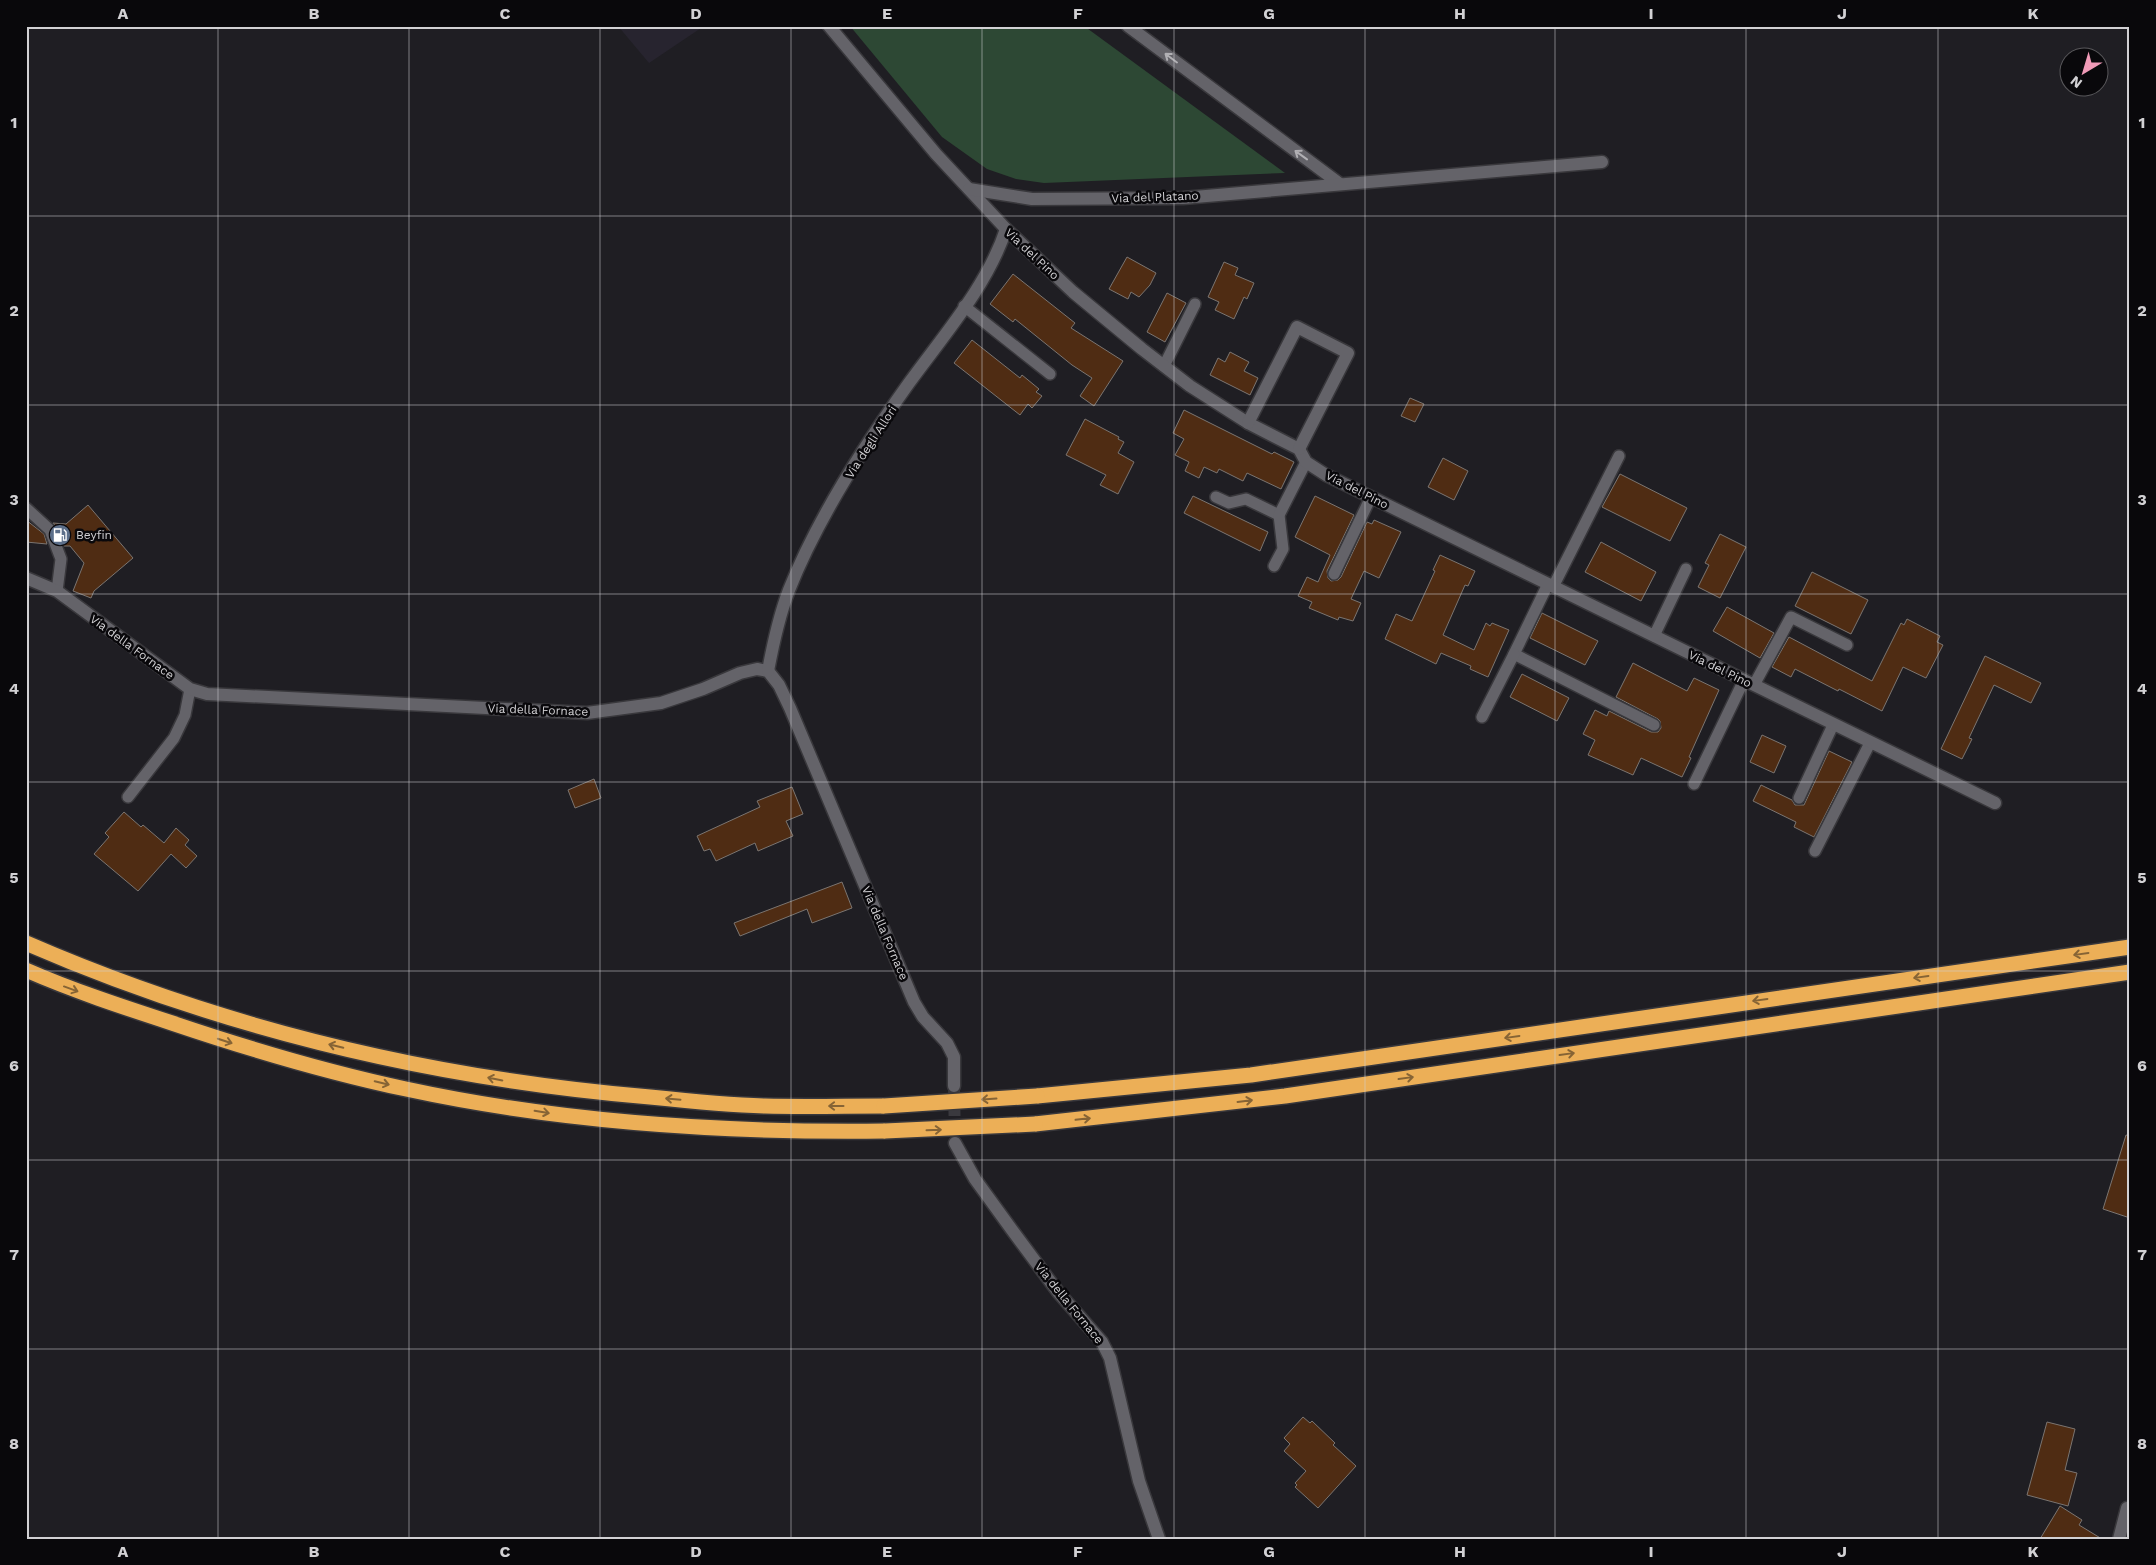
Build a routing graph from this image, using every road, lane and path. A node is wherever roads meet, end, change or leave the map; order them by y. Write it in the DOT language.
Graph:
graph roads {
  1 [pos="829,26"];
  2 [pos="1128,26"];
  3 [pos="1602,162"];
  4 [pos="1340,184"];
  5 [pos="969,189"];
  6 [pos="1006,229"];
  7 [pos="1195,304"];
  8 [pos="964,306"];
  9 [pos="1164,366"];
  10 [pos="1050,374"];
  11 [pos="1248,423"];
  12 [pos="1299,449"];
  13 [pos="1619,456"];
  14 [pos="1306,462"];
  15 [pos="1216,497"];
  16 [pos="1371,497"];
  17 [pos="26,508"];
  18 [pos="1279,515"];
  19 [pos="1274,566"];
  20 [pos="1686,569"];
  21 [pos="1334,574"];
  22 [pos="26,578"];
  23 [pos="1550,586"];
  24 [pos="57,591"];
  25 [pos="1654,636"];
  26 [pos="1848,645"];
  27 [pos="1514,654"];
  28 [pos="768,671"];
  29 [pos="1749,683"];
  30 [pos="190,689"];
  31 [pos="1482,717"];
  32 [pos="1654,725"];
  33 [pos="1833,725"];
  34 [pos="1870,743"];
  35 [pos="1694,784"];
  36 [pos="128,797"];
  37 [pos="1799,798"];
  38 [pos="1995,803"];
  39 [pos="1815,851"];
  40 [pos="26,943"];
  41 [pos="2130,947"];
  42 [pos="26,970"];
  43 [pos="2130,972"];
  44 [pos="954,1086"];
  45 [pos="955,1143"];
  46 [pos="2127,1508"];
  47 [pos="1159,1539"];
  48 [pos="2119,1539"];
  1 -- 5 [label="street, Via del Pino"];
  4 -- 2 [label="street, one-way"];
  3 -- 4 [label="street, Via del Platano"];
  4 -- 5 [label="street, Via del Platano"];
  5 -- 6 [label="street, Via del Pino"];
  6 -- 8 [label="street, Via degli Allori"];
  6 -- 9 [label="street, Via del Pino"];
  7 -- 9 [label="lane"];
  8 -- 10 [label="lane"];
  8 -- 28 [label="street, Via degli Allori"];
  9 -- 11 [label="street, Via del Pino"];
  11 -- 12 [label="street, Via del Pino"];
  11 -- 12 [label="street"];
  12 -- 14 [label="street, Via del Pino"];
  13 -- 23 [label="lane"];
  14 -- 16 [label="street, Via del Pino"];
  14 -- 18 [label="lane"];
  15 -- 18 [label="lane"];
  16 -- 21 [label="lane"];
  16 -- 23 [label="street, Via del Pino"];
  17 -- 24 [label="lane"];
  18 -- 19 [label="lane"];
  20 -- 25 [label="lane"];
  22 -- 24 [label="street, Via della Fornace"];
  23 -- 25 [label="street, Via del Pino"];
  23 -- 27 [label="lane"];
  24 -- 30 [label="street, Via della Fornace"];
  25 -- 29 [label="street, Via del Pino"];
  26 -- 29 [label="lane"];
  27 -- 31 [label="lane"];
  27 -- 32 [label="lane"];
  28 -- 30 [label="street, Via della Fornace"];
  28 -- 44 [label="street, Via della Fornace"];
  29 -- 33 [label="street, Via del Pino"];
  29 -- 35 [label="lane"];
  30 -- 36 [label="lane"];
  33 -- 34 [label="street, Via del Pino"];
  33 -- 37 [label="lane"];
  34 -- 38 [label="street, Via del Pino"];
  34 -- 39 [label="lane"];
  41 -- 40 [label="highway, one-way, bridge"];
  42 -- 43 [label="highway, one-way, bridge"];
  45 -- 47 [label="street, Via della Fornace"];
  46 -- 48 [label="street"];
}
